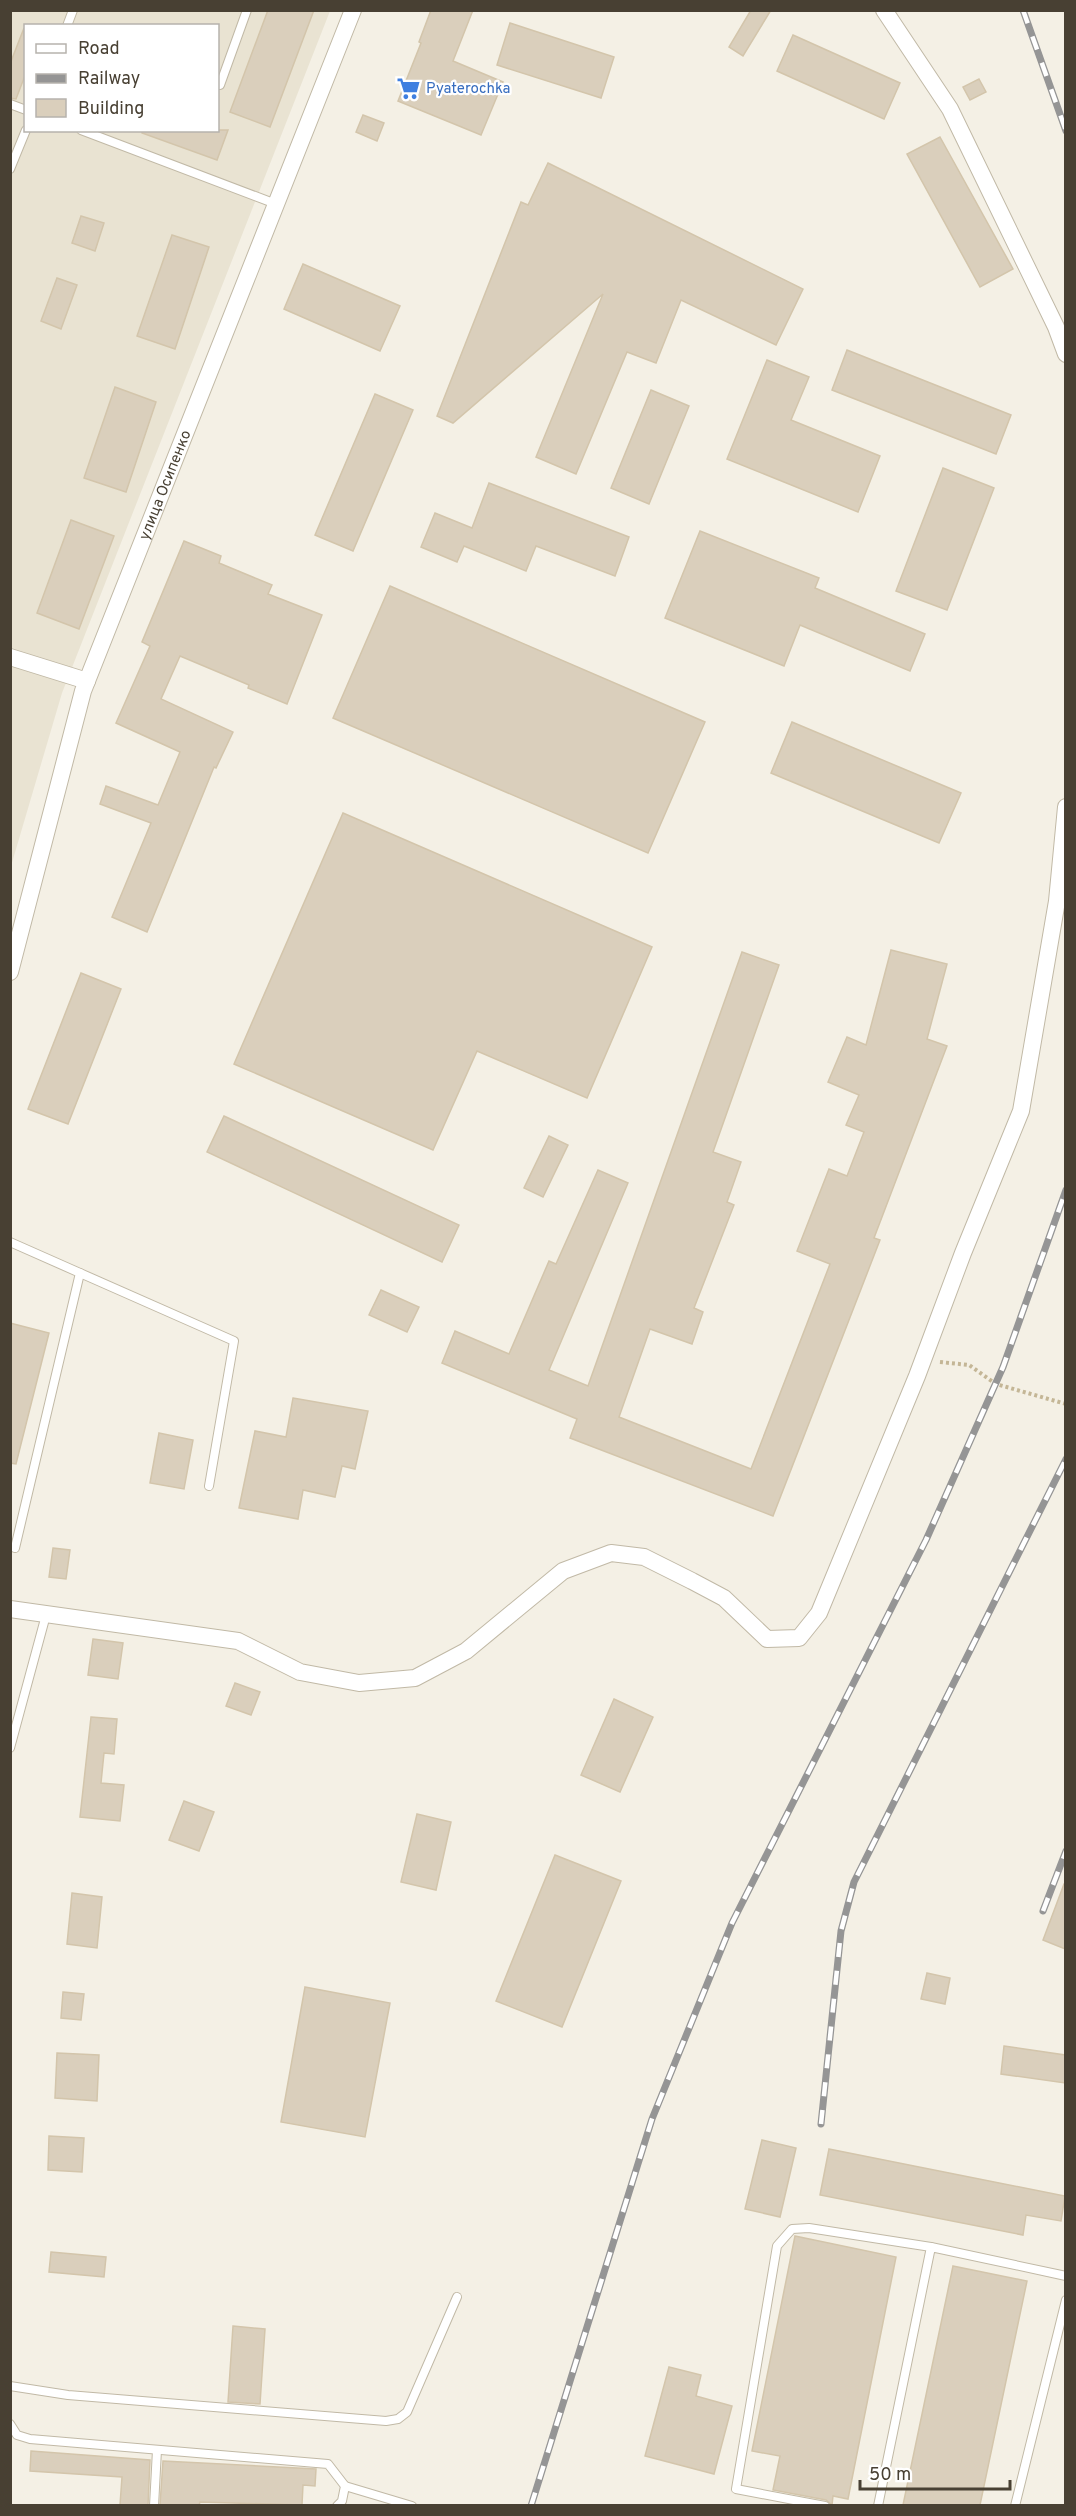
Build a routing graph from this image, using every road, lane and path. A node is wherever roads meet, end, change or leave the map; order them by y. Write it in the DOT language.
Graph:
graph roads {
  1 [pos="247,10"];
  2 [pos="353,10"];
  3 [pos="884,10"];
  4 [pos="219,85"];
  5 [pos="25,132"];
  6 [pos="86,132"];
  7 [pos="10,170"];
  8 [pos="276,204"];
  9 [pos="1065,354"];
  10 [pos="10,657"];
  11 [pos="87,681"];
  12 [pos="1065,807"];
  13 [pos="10,972"];
  14 [pos="10,1242"];
  15 [pos="80,1273"];
  16 [pos="923,1361"];
  17 [pos="1065,1404"];
  18 [pos="209,1486"];
  19 [pos="15,1548"];
  20 [pos="10,1609"];
  21 [pos="45,1615"];
  22 [pos="10,1748"];
  23 [pos="931,2247"];
  24 [pos="1065,2276"];
  25 [pos="457,2297"];
  26 [pos="1065,2300"];
  27 [pos="10,2386"];
  28 [pos="10,2424"];
  29 [pos="157,2450"];
  30 [pos="345,2486"];
  31 [pos="154,2505"];
  32 [pos="337,2505"];
  33 [pos="412,2505"];
  34 [pos="825,2505"];
  35 [pos="878,2505"];
  36 [pos="1015,2505"];
  1 -- 4 [label="lane"];
  2 -- 8 [label="street, улица Осипенко"];
  3 -- 9 [label="street"];
  5 -- 7 [label="lane"];
  6 -- 8 [label="lane"];
  8 -- 11 [label="street, улица Осипенко"];
  10 -- 11 [label="street"];
  11 -- 13 [label="street, улица Осипенко"];
  12 -- 16 [label="street"];
  14 -- 15 [label="lane"];
  15 -- 18 [label="lane"];
  15 -- 19 [label="lane"];
  16 -- 17 [label="path"];
  16 -- 21 [label="street"];
  20 -- 21 [label="street"];
  21 -- 22 [label="lane"];
  23 -- 24 [label="lane"];
  23 -- 34 [label="lane"];
  23 -- 35 [label="lane"];
  25 -- 27 [label="lane"];
  26 -- 36 [label="lane"];
  28 -- 29 [label="lane"];
  29 -- 30 [label="lane"];
  29 -- 31 [label="lane"];
  30 -- 32 [label="lane"];
  30 -- 33 [label="lane"];
}
